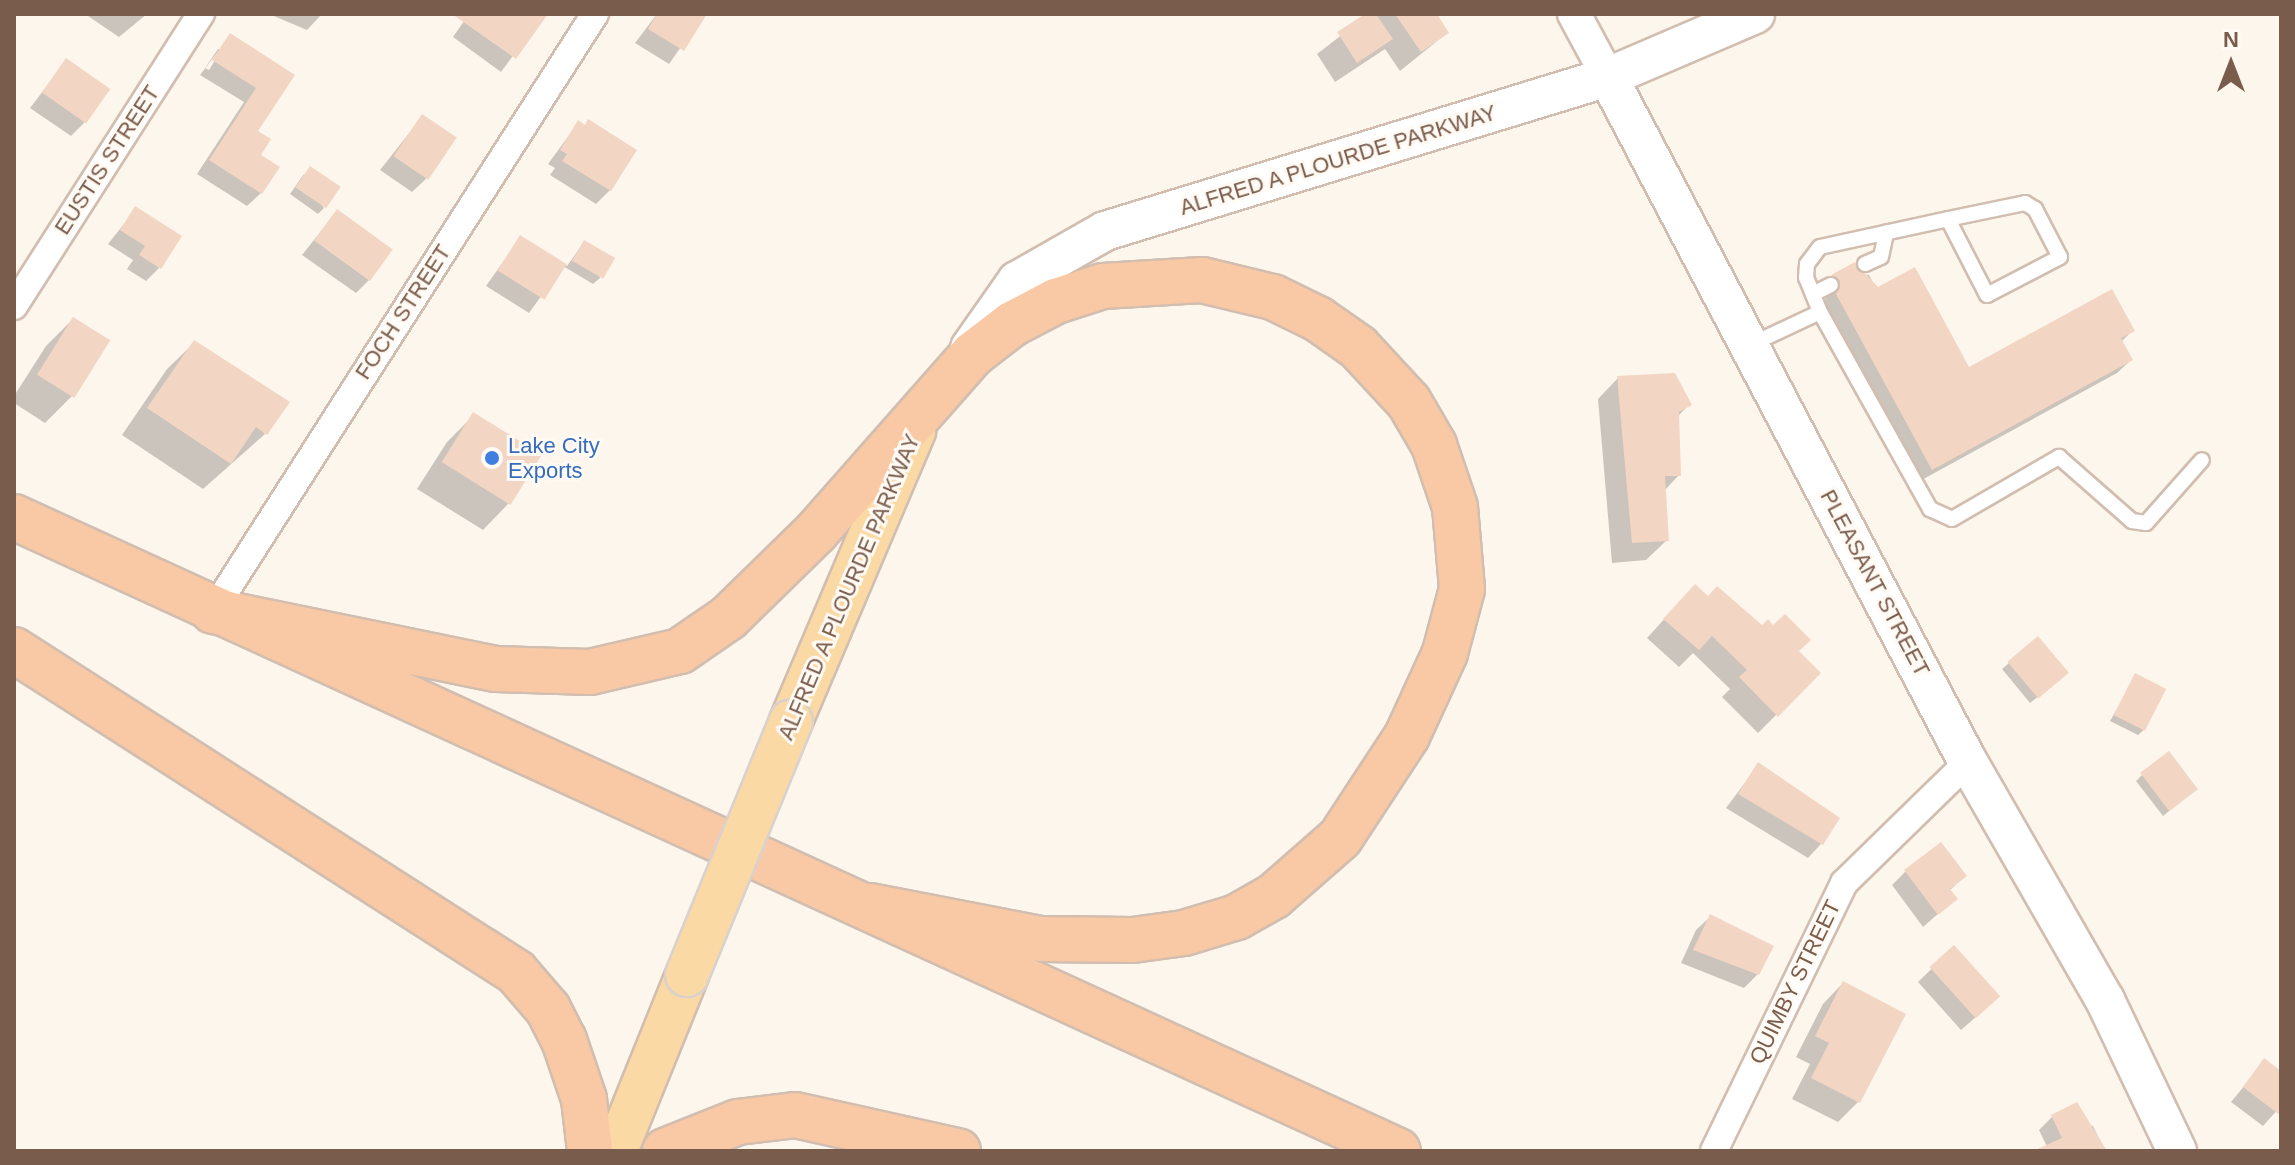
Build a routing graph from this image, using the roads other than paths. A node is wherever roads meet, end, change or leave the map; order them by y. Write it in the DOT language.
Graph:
graph roads {
  1 [pos="201,14"];
  2 [pos="595,14"];
  3 [pos="1574,14"];
  4 [pos="1755,14"];
  5 [pos="1608,77"];
  6 [pos="1948,219"];
  7 [pos="1886,233"];
  8 [pos="1865,264"];
  9 [pos="1831,285"];
  10 [pos="1813,294"];
  11 [pos="14,306"];
  12 [pos="1820,312"];
  13 [pos="1750,345"];
  14 [pos="940,389"];
  15 [pos="2202,460"];
  16 [pos="14,517"];
  17 [pos="213,611"];
  18 [pos="14,650"];
  19 [pos="1968,762"];
  20 [pos="869,906"];
  21 [pos="590,1151"];
  22 [pos="616,1151"];
  23 [pos="665,1151"];
  24 [pos="958,1151"];
  25 [pos="1398,1151"];
  26 [pos="1714,1151"];
  27 [pos="2177,1151"];
  1 -- 11 [label="street, EUSTIS STREET"];
  2 -- 17 [label="street, FOCH STREET"];
  3 -- 5 [label="street, PLEASANT STREET"];
  4 -- 5 [label="main road, ALFRED A PLOURDE PARKWAY"];
  5 -- 13 [label="main road, PLEASANT STREET"];
  5 -- 14 [label="main road, ALFRED A PLOURDE PARKWAY"];
  6 -- 6 [label="lane"];
  6 -- 7 [label="lane"];
  7 -- 8 [label="lane"];
  7 -- 10 [label="lane"];
  9 -- 10 [label="lane"];
  10 -- 12 [label="lane"];
  12 -- 13 [label="lane"];
  12 -- 15 [label="lane"];
  13 -- 19 [label="main road, PLEASANT STREET"];
  14 -- 17 [label="highway"];
  14 -- 20 [label="highway"];
  14 -- 22 [label="main road, ALFRED A PLOURDE PARKWAY, bridge"];
  16 -- 17 [label="highway"];
  17 -- 20 [label="highway"];
  18 -- 21 [label="highway"];
  19 -- 26 [label="street, QUIMBY STREET"];
  19 -- 27 [label="main road, PLEASANT STREET"];
  20 -- 25 [label="highway"];
  23 -- 24 [label="highway"];
}
